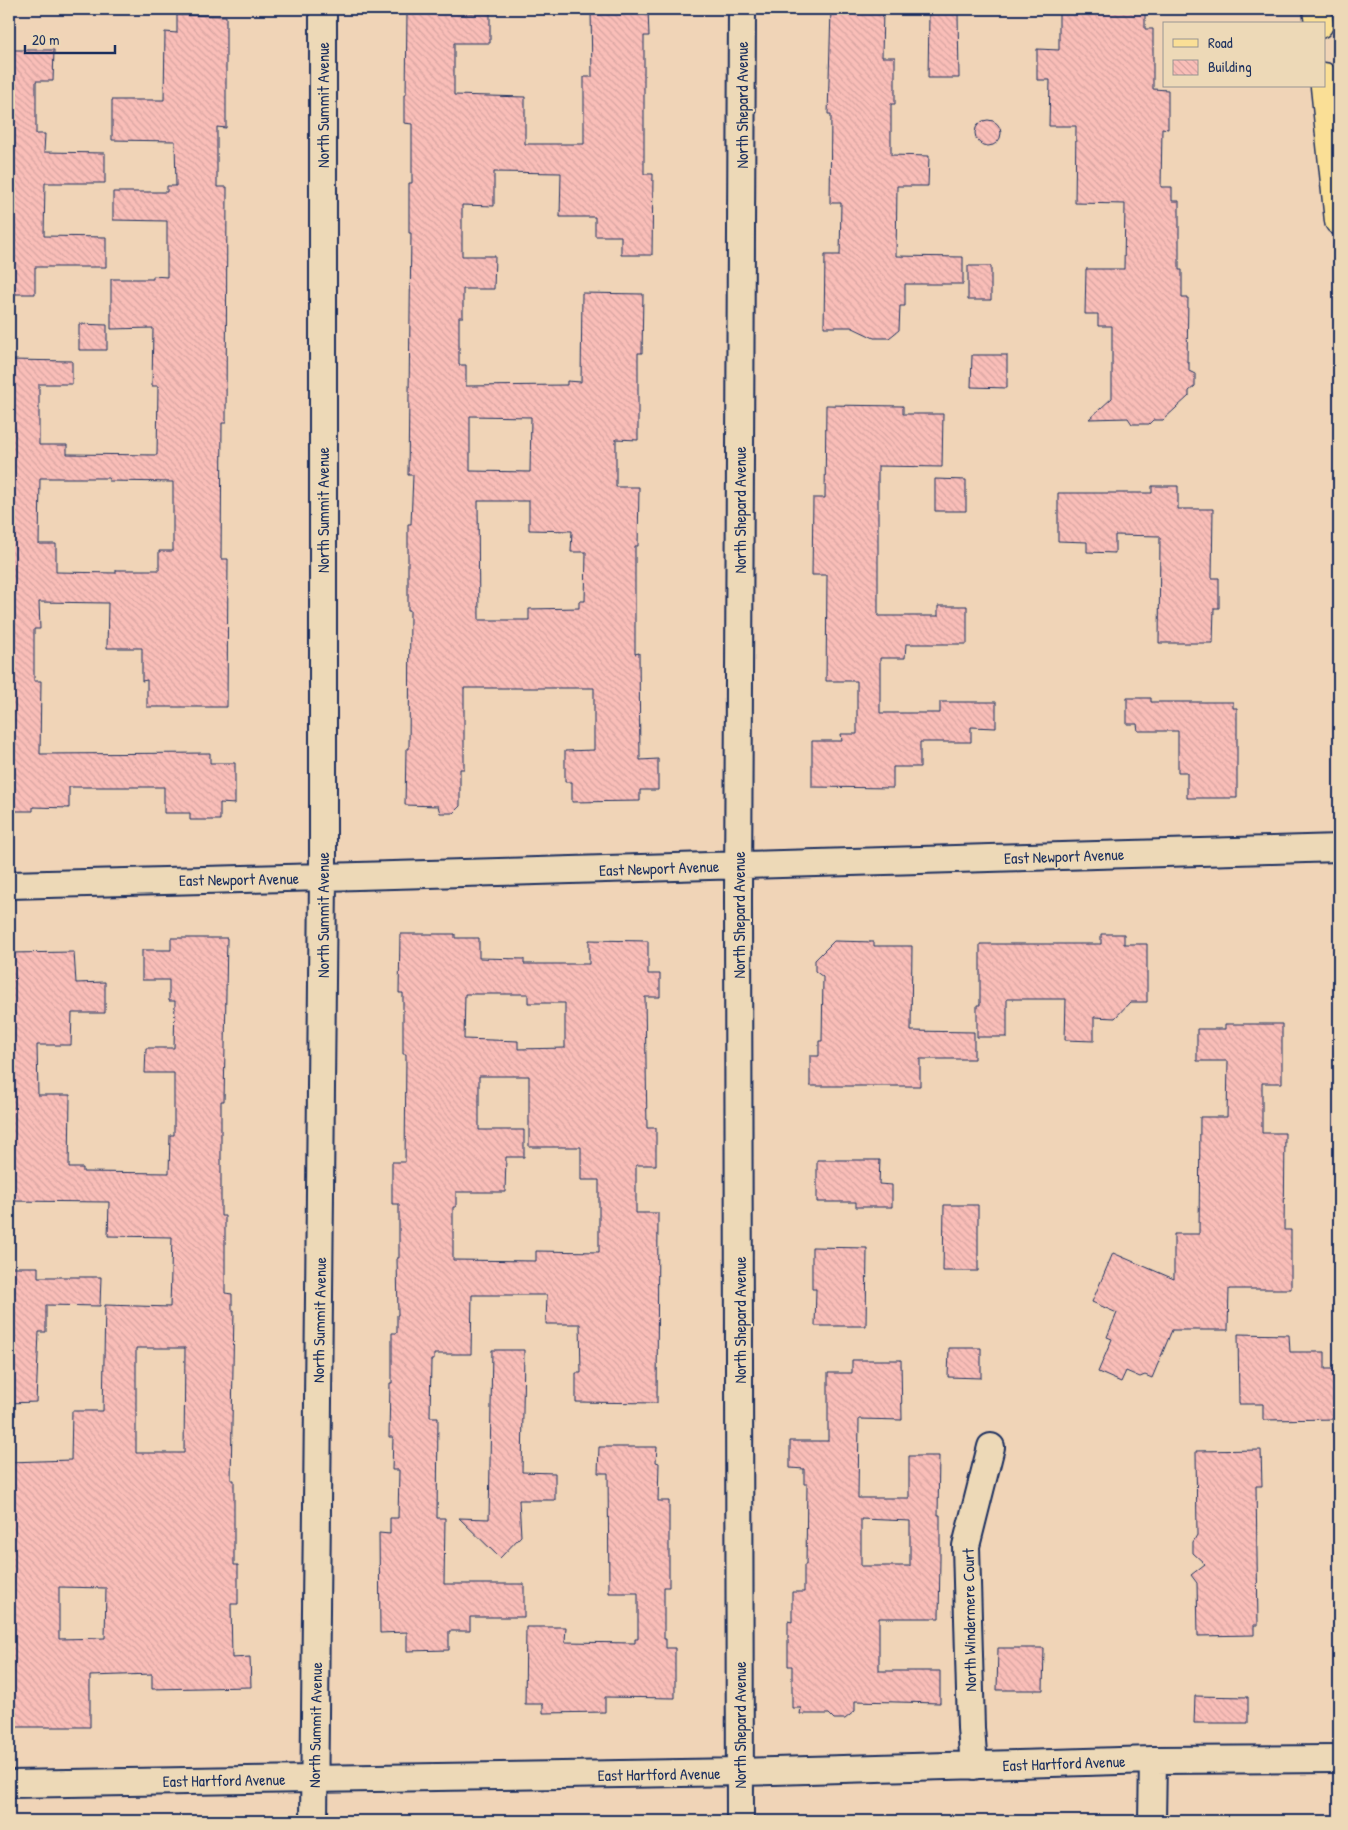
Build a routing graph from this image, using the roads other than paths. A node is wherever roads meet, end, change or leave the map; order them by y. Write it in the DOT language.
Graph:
graph roads {
  1 [pos="323,9"];
  2 [pos="742,9"];
  3 [pos="1317,9"];
  4 [pos="1319,22"];
  5 [pos="1325,88"];
  6 [pos="1339,222"];
  7 [pos="1339,848"];
  8 [pos="739,865"];
  9 [pos="323,878"];
  10 [pos="9,884"];
  11 [pos="991,1447"];
  12 [pos="1339,1759"];
  13 [pos="1153,1760"];
  14 [pos="974,1766"];
  15 [pos="740,1772"];
  16 [pos="314,1778"];
  17 [pos="9,1784"];
  18 [pos="314,1821"];
  19 [pos="740,1821"];
  20 [pos="1152,1821"];
  1 -- 9 [label="street, North Summit Avenue"];
  2 -- 8 [label="street, North Shepard Avenue"];
  3 -- 4 [label="main road"];
  5 -- 6 [label="main road"];
  7 -- 8 [label="street, East Newport Avenue"];
  8 -- 9 [label="street, East Newport Avenue"];
  8 -- 15 [label="street, North Shepard Avenue"];
  9 -- 10 [label="street, East Newport Avenue"];
  9 -- 16 [label="street, North Summit Avenue"];
  11 -- 14 [label="street, North Windermere Court"];
  12 -- 13 [label="street, East Hartford Avenue"];
  13 -- 14 [label="street, East Hartford Avenue"];
  13 -- 20 [label="street"];
  14 -- 15 [label="street, East Hartford Avenue"];
  15 -- 16 [label="street, East Hartford Avenue"];
  15 -- 19 [label="street, North Shepard Avenue"];
  16 -- 17 [label="street, East Hartford Avenue"];
  16 -- 18 [label="street, North Summit Avenue"];
}
